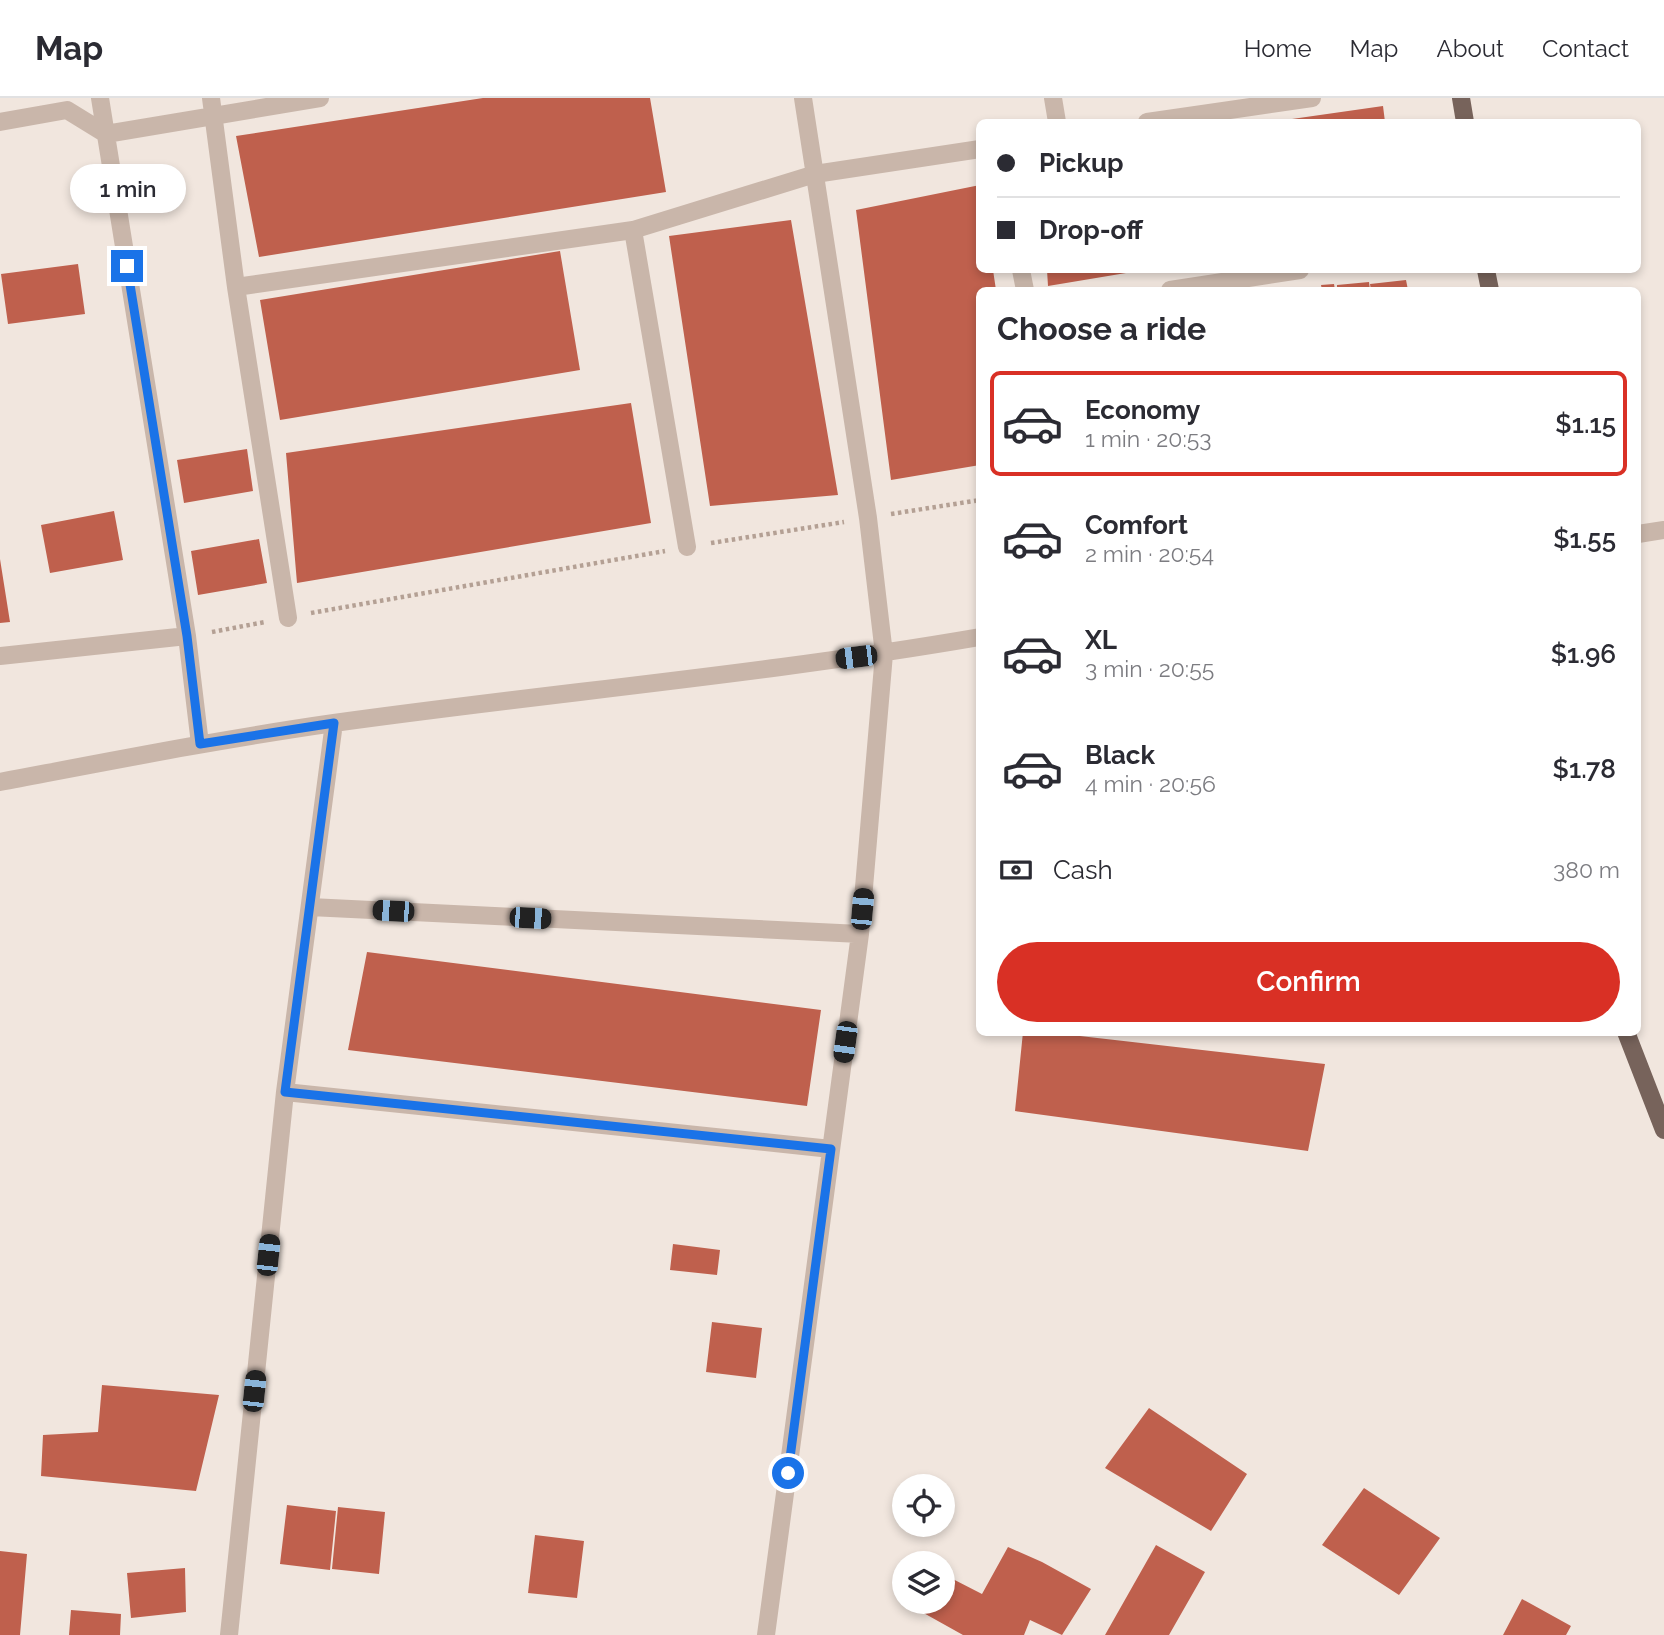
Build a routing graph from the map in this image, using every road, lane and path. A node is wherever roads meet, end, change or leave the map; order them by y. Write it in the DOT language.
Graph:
graph roads {
  1 [pos="100,98"];
  2 [pos="320,98"];
  3 [pos="803,98"];
  4 [pos="1053,98"];
  5 [pos="1312,98"];
  6 [pos="1461,98"];
  7 [pos="1224,104"];
  8 [pos="212,107"];
  9 [pos="1056,119"];
  10 [pos="1160,119"];
  11 [pos="1464,119"];
  12 [pos="0,122"];
  13 [pos="106,134"];
  14 [pos="976,150"];
  15 [pos="815,174"];
  16 [pos="633,230"];
  17 [pos="1280,273"];
  18 [pos="236,287"];
  19 [pos="1190,287"];
  20 [pos="976,501"];
  21 [pos="868,518"];
  22 [pos="1664,530"];
  23 [pos="1641,534"];
  24 [pos="687,547"];
  25 [pos="288,618"];
  26 [pos="187,636"];
  27 [pos="976,638"];
  28 [pos="884,654"];
  29 [pos="0,656"];
  30 [pos="334,723"];
  31 [pos="200,744"];
  32 [pos="0,782"];
  33 [pos="310,907"];
  34 [pos="860,934"];
  35 [pos="1628,1036"];
  36 [pos="285,1092"];
  37 [pos="1664,1130"];
  38 [pos="831,1149"];
  39 [pos="229,1635"];
  40 [pos="766,1635"];
  1 -- 13 [label="street"];
  2 -- 8 [label="street"];
  3 -- 15 [label="street"];
  4 -- 9 [label="street"];
  5 -- 7 [label="street"];
  6 -- 11 [label="main road"];
  7 -- 10 [label="street"];
  8 -- 13 [label="street"];
  8 -- 18 [label="street"];
  12 -- 13 [label="street"];
  13 -- 26 [label="street"];
  14 -- 15 [label="street"];
  15 -- 16 [label="street"];
  15 -- 21 [label="street"];
  16 -- 18 [label="street"];
  16 -- 24 [label="street"];
  17 -- 19 [label="street"];
  18 -- 25 [label="street"];
  20 -- 21 [label="path"];
  21 -- 24 [label="path"];
  21 -- 28 [label="street"];
  22 -- 23 [label="street"];
  24 -- 25 [label="path"];
  25 -- 26 [label="path"];
  26 -- 29 [label="street"];
  26 -- 31 [label="street"];
  27 -- 28 [label="street"];
  28 -- 30 [label="street"];
  28 -- 34 [label="street"];
  30 -- 31 [label="street"];
  30 -- 33 [label="street"];
  31 -- 32 [label="street"];
  33 -- 34 [label="street"];
  33 -- 36 [label="street"];
  34 -- 38 [label="street"];
  35 -- 37 [label="main road"];
  36 -- 38 [label="street"];
  36 -- 39 [label="street"];
  38 -- 40 [label="street"];
}
